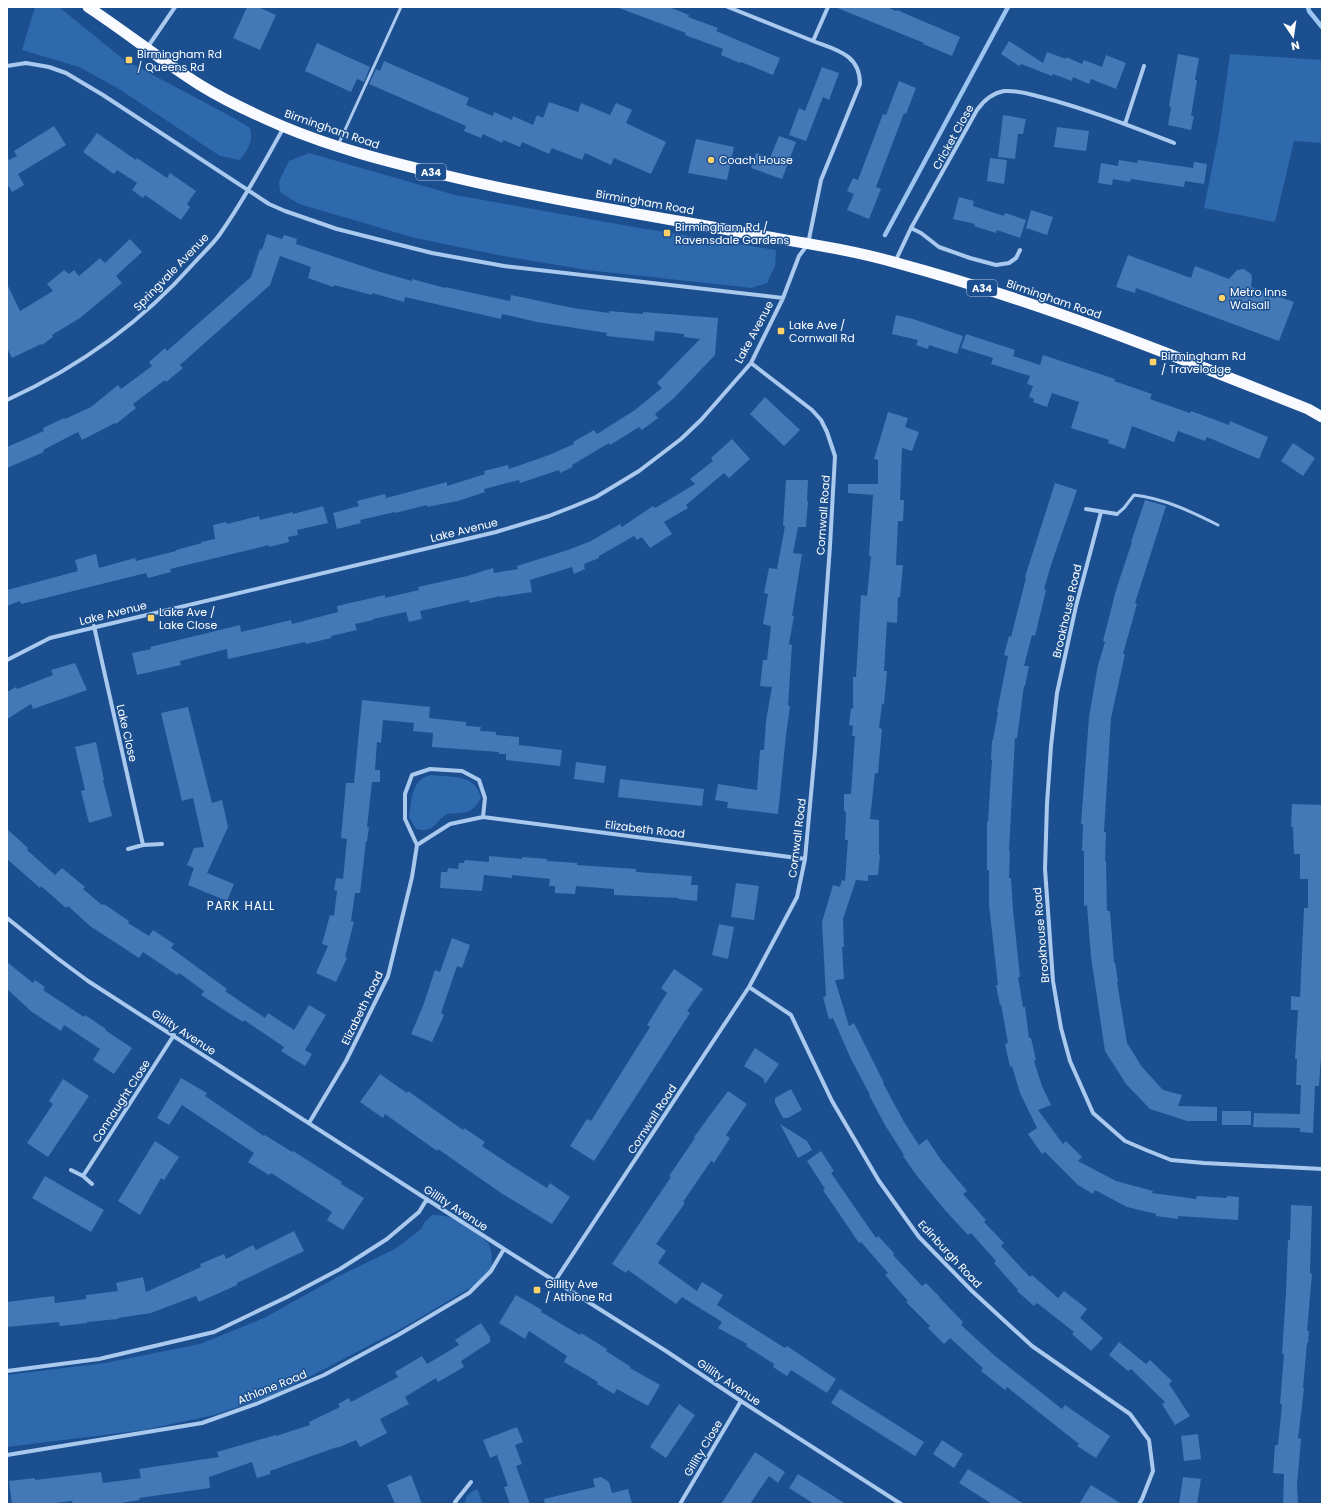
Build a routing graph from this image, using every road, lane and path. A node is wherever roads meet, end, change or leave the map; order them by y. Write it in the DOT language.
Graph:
graph roads {
  1 [pos="88,7"];
  2 [pos="175,7"];
  3 [pos="401,7"];
  4 [pos="728,7"];
  5 [pos="828,7"];
  6 [pos="813,41"];
  7 [pos="147,48"];
  8 [pos="7,66"];
  9 [pos="1144,66"];
  10 [pos="1125,124"];
  11 [pos="284,126"];
  12 [pos="1174,143"];
  13 [pos="337,147"];
  14 [pos="248,191"];
  15 [pos="911,228"];
  16 [pos="808,244"];
  17 [pos="1020,250"];
  18 [pos="896,262"];
  19 [pos="783,298"];
  20 [pos="751,363"];
  21 [pos="7,400"];
  22 [pos="1308,409"];
  23 [pos="1322,412"];
  24 [pos="1322,417"];
  25 [pos="1086,509"];
  26 [pos="1101,512"];
  27 [pos="1117,514"];
  28 [pos="1218,525"];
  29 [pos="94,626"];
  30 [pos="7,660"];
  31 [pos="483,817"];
  32 [pos="162,844"];
  33 [pos="143,845"];
  34 [pos="417,845"];
  35 [pos="128,849"];
  36 [pos="805,859"];
  37 [pos="7,918"];
  38 [pos="749,987"];
  39 [pos="174,1035"];
  40 [pos="309,1123"];
  41 [pos="1322,1169"];
  42 [pos="71,1170"];
  43 [pos="83,1176"];
  44 [pos="92,1184"];
  45 [pos="427,1199"];
  46 [pos="504,1249"];
  47 [pos="555,1281"];
  48 [pos="7,1371"];
  49 [pos="741,1402"];
  50 [pos="7,1455"];
  51 [pos="471,1482"];
  52 [pos="456,1504"];
  53 [pos="680,1504"];
  54 [pos="902,1504"];
  55 [pos="1139,1504"];
  1 -- 7 [label="highway, Birmingham Road / A34"];
  2 -- 7 [label="street"];
  3 -- 13 [label="lane"];
  4 -- 6 [label="street"];
  5 -- 6 [label="street"];
  6 -- 16 [label="street"];
  7 -- 11 [label="highway, Birmingham Road / A34"];
  8 -- 14 [label="street"];
  9 -- 10 [label="street"];
  10 -- 12 [label="street, Cricket Close"];
  10 -- 15 [label="street, Cricket Close"];
  11 -- 13 [label="highway, Birmingham Road / A34"];
  11 -- 14 [label="street, Springvale Avenue"];
  13 -- 16 [label="highway, Birmingham Road / A34"];
  14 -- 19 [label="street"];
  14 -- 21 [label="street, Springvale Avenue"];
  15 -- 17 [label="street"];
  15 -- 18 [label="street, Cricket Close"];
  16 -- 18 [label="highway, Birmingham Road / A34"];
  16 -- 19 [label="street, Lake Avenue"];
  18 -- 22 [label="highway, Birmingham Road / A34"];
  19 -- 20 [label="street, Lake Avenue"];
  20 -- 29 [label="street, Lake Avenue"];
  20 -- 36 [label="street, Cornwall Road"];
  22 -- 23 [label="highway, Birmingham Road / A34"];
  22 -- 24 [label="highway, Birmingham Road / A34"];
  25 -- 26 [label="street"];
  26 -- 27 [label="street"];
  26 -- 41 [label="street, Brookhouse Road"];
  27 -- 28 [label="lane"];
  29 -- 30 [label="street, Lake Avenue"];
  29 -- 33 [label="street, Lake Close"];
  31 -- 34 [label="street, Elizabeth Road"];
  31 -- 34 [label="street"];
  31 -- 36 [label="street, Elizabeth Road"];
  32 -- 33 [label="street"];
  33 -- 35 [label="street"];
  34 -- 40 [label="street, Elizabeth Road"];
  36 -- 38 [label="street, Cornwall Road"];
  37 -- 39 [label="street, Gillity Avenue"];
  38 -- 47 [label="street, Cornwall Road"];
  38 -- 55 [label="street, Edinburgh Road"];
  39 -- 40 [label="street, Gillity Avenue"];
  39 -- 43 [label="street, Connaught Close"];
  40 -- 45 [label="street, Gillity Avenue"];
  42 -- 43 [label="street"];
  43 -- 44 [label="street"];
  45 -- 46 [label="street, Gillity Avenue"];
  45 -- 48 [label="street"];
  46 -- 47 [label="street, Gillity Avenue"];
  46 -- 50 [label="street, Athlone Road"];
  47 -- 49 [label="street, Gillity Avenue"];
  49 -- 53 [label="street, Gillity Close"];
  49 -- 54 [label="street, Gillity Avenue"];
  51 -- 52 [label="street"];
}
